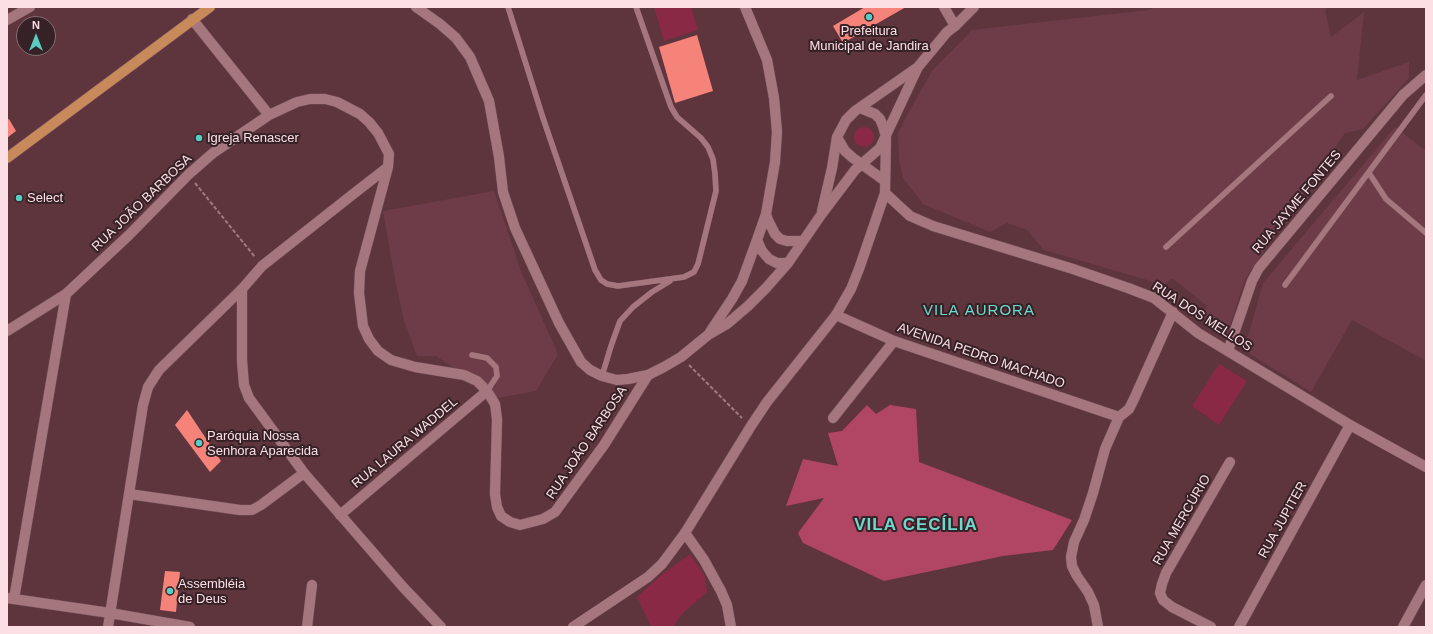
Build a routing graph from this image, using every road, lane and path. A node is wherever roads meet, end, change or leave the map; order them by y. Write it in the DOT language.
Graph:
graph roads {
  1 [pos="30,7"];
  2 [pos="210,7"];
  3 [pos="416,7"];
  4 [pos="508,7"];
  5 [pos="636,7"];
  6 [pos="745,7"];
  7 [pos="944,7"];
  8 [pos="974,7"];
  9 [pos="7,20"];
  10 [pos="192,20"];
  11 [pos="955,26"];
  12 [pos="918,67"];
  13 [pos="1426,75"];
  14 [pos="1426,95"];
  15 [pos="1331,96"];
  16 [pos="860,108"];
  17 [pos="269,115"];
  18 [pos="837,137"];
  19 [pos="886,138"];
  20 [pos="7,158"];
  21 [pos="861,164"];
  22 [pos="388,167"];
  23 [pos="1368,173"];
  24 [pos="189,174"];
  25 [pos="885,180"];
  26 [pos="885,193"];
  27 [pos="766,214"];
  28 [pos="821,215"];
  29 [pos="1426,233"];
  30 [pos="758,240"];
  31 [pos="803,241"];
  32 [pos="1166,247"];
  33 [pos="788,263"];
  34 [pos="262,266"];
  35 [pos="672,279"];
  36 [pos="1285,285"];
  37 [pos="242,289"];
  38 [pos="66,294"];
  39 [pos="1173,312"];
  40 [pos="836,315"];
  41 [pos="7,331"];
  42 [pos="708,335"];
  43 [pos="894,341"];
  44 [pos="1228,351"];
  45 [pos="472,355"];
  46 [pos="681,357"];
  47 [pos="648,375"];
  48 [pos="602,376"];
  49 [pos="487,390"];
  50 [pos="1119,417"];
  51 [pos="833,418"];
  52 [pos="1350,425"];
  53 [pos="751,426"];
  54 [pos="1230,462"];
  55 [pos="1426,467"];
  56 [pos="304,473"];
  57 [pos="129,494"];
  58 [pos="340,515"];
  59 [pos="685,533"];
  60 [pos="1426,585"];
  61 [pos="312,586"];
  62 [pos="10,598"];
  63 [pos="110,613"];
  64 [pos="108,627"];
  65 [pos="190,627"];
  66 [pos="307,627"];
  67 [pos="440,627"];
  68 [pos="573,627"];
  69 [pos="731,627"];
  70 [pos="1098,627"];
  71 [pos="1211,627"];
  72 [pos="1239,627"];
  73 [pos="1403,627"];
  1 -- 9 [label="street"];
  2 -- 10 [label="main road"];
  3 -- 48 [label="street"];
  4 -- 35 [label="lane"];
  5 -- 35 [label="lane"];
  6 -- 27 [label="street"];
  7 -- 11 [label="street"];
  8 -- 11 [label="street"];
  10 -- 17 [label="street"];
  10 -- 20 [label="main road"];
  11 -- 12 [label="street"];
  12 -- 16 [label="street"];
  12 -- 19 [label="street"];
  13 -- 44 [label="street, RUA JAYME FONTES"];
  14 -- 23 [label="lane"];
  15 -- 32 [label="lane"];
  16 -- 18 [label="street"];
  16 -- 19 [label="street"];
  17 -- 22 [label="street, RUA JOÃO BARBOSA"];
  17 -- 24 [label="street, RUA JOÃO BARBOSA"];
  18 -- 21 [label="street"];
  18 -- 28 [label="street"];
  19 -- 21 [label="street"];
  19 -- 25 [label="street"];
  21 -- 25 [label="street"];
  21 -- 28 [label="street"];
  22 -- 34 [label="street"];
  22 -- 49 [label="street, RUA JOÃO BARBOSA"];
  23 -- 29 [label="lane"];
  23 -- 36 [label="lane"];
  24 -- 34 [label="path"];
  24 -- 38 [label="street, RUA JOÃO BARBOSA"];
  25 -- 26 [label="street"];
  26 -- 39 [label="street, RUA DOS MELLOS"];
  26 -- 40 [label="street"];
  27 -- 30 [label="street"];
  27 -- 31 [label="street"];
  28 -- 31 [label="street"];
  30 -- 33 [label="street"];
  30 -- 42 [label="street"];
  31 -- 33 [label="street"];
  33 -- 42 [label="street"];
  34 -- 37 [label="street"];
  35 -- 48 [label="lane"];
  37 -- 56 [label="street"];
  37 -- 57 [label="street"];
  38 -- 41 [label="street, RUA JOÃO BARBOSA"];
  38 -- 62 [label="street"];
  39 -- 44 [label="street, RUA DOS MELLOS"];
  39 -- 50 [label="street"];
  40 -- 43 [label="street, AVENIDA PEDRO MACHADO"];
  40 -- 53 [label="street"];
  42 -- 46 [label="street"];
  43 -- 50 [label="street, AVENIDA PEDRO MACHADO"];
  43 -- 51 [label="street"];
  44 -- 52 [label="street, RUA DOS MELLOS"];
  45 -- 49 [label="lane"];
  46 -- 47 [label="street"];
  46 -- 53 [label="path"];
  47 -- 48 [label="street"];
  47 -- 49 [label="street, RUA JOÃO BARBOSA"];
  49 -- 58 [label="street, RUA LAURA WADDEL"];
  50 -- 70 [label="street"];
  52 -- 55 [label="street, RUA DOS MELLOS"];
  52 -- 72 [label="street, RUA JUPITER"];
  53 -- 59 [label="street"];
  54 -- 71 [label="street, RUA MERCÚRIO"];
  56 -- 57 [label="street"];
  56 -- 58 [label="street"];
  57 -- 63 [label="street"];
  58 -- 67 [label="street"];
  59 -- 68 [label="street"];
  59 -- 69 [label="street"];
  60 -- 73 [label="street"];
  61 -- 66 [label="street"];
  62 -- 63 [label="street"];
  63 -- 64 [label="street"];
  63 -- 65 [label="street"];
}
